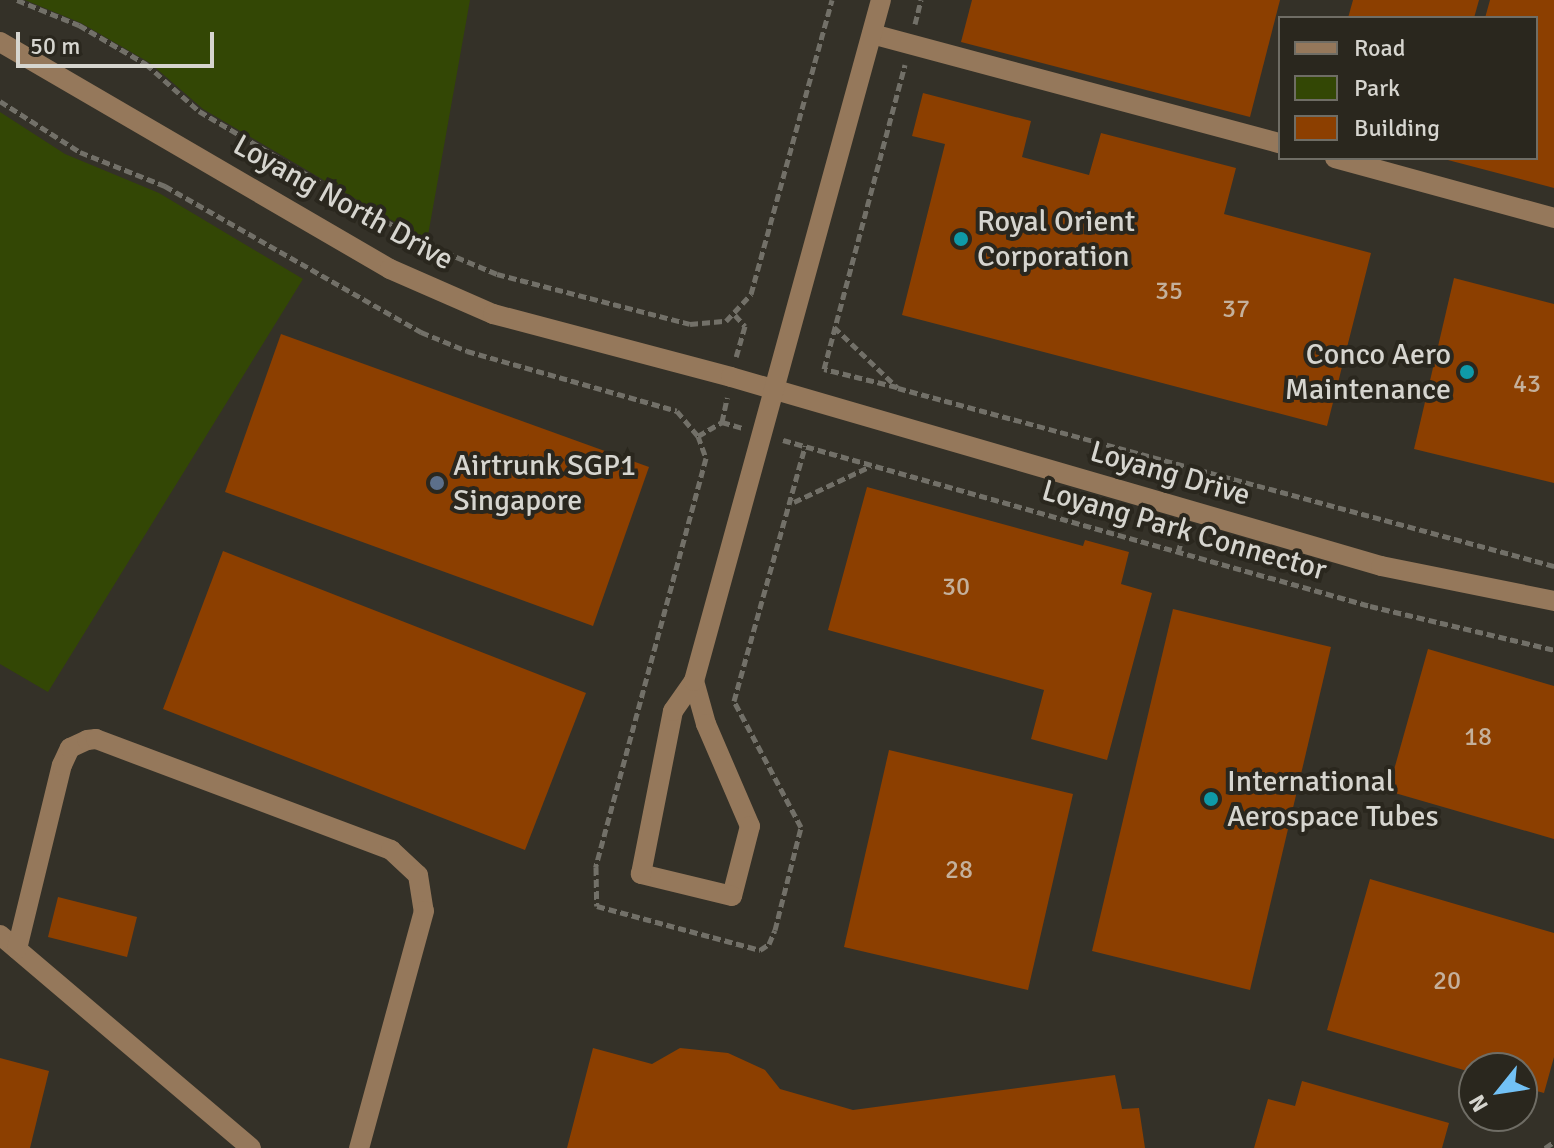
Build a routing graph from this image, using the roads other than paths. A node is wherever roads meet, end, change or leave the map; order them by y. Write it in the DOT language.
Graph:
graph roads {
  1 [pos="881,0"];
  2 [pos="872,34"];
  3 [pos="0,42"];
  4 [pos="1278,142"];
  5 [pos="1342,160"];
  6 [pos="1554,218"];
  7 [pos="772,391"];
  8 [pos="1554,601"];
  9 [pos="694,681"];
  10 [pos="0,935"];
  11 [pos="17,949"];
  12 [pos="251,1148"];
  13 [pos="359,1148"];
  1 -- 2 [label="street"];
  2 -- 4 [label="street"];
  2 -- 7 [label="street"];
  3 -- 7 [label="street, Loyang North Drive"];
  5 -- 6 [label="street"];
  7 -- 8 [label="street, Loyang Drive"];
  7 -- 9 [label="street"];
  9 -- 9 [label="street"];
  10 -- 11 [label="street"];
  11 -- 12 [label="street"];
  11 -- 13 [label="street"];
}
